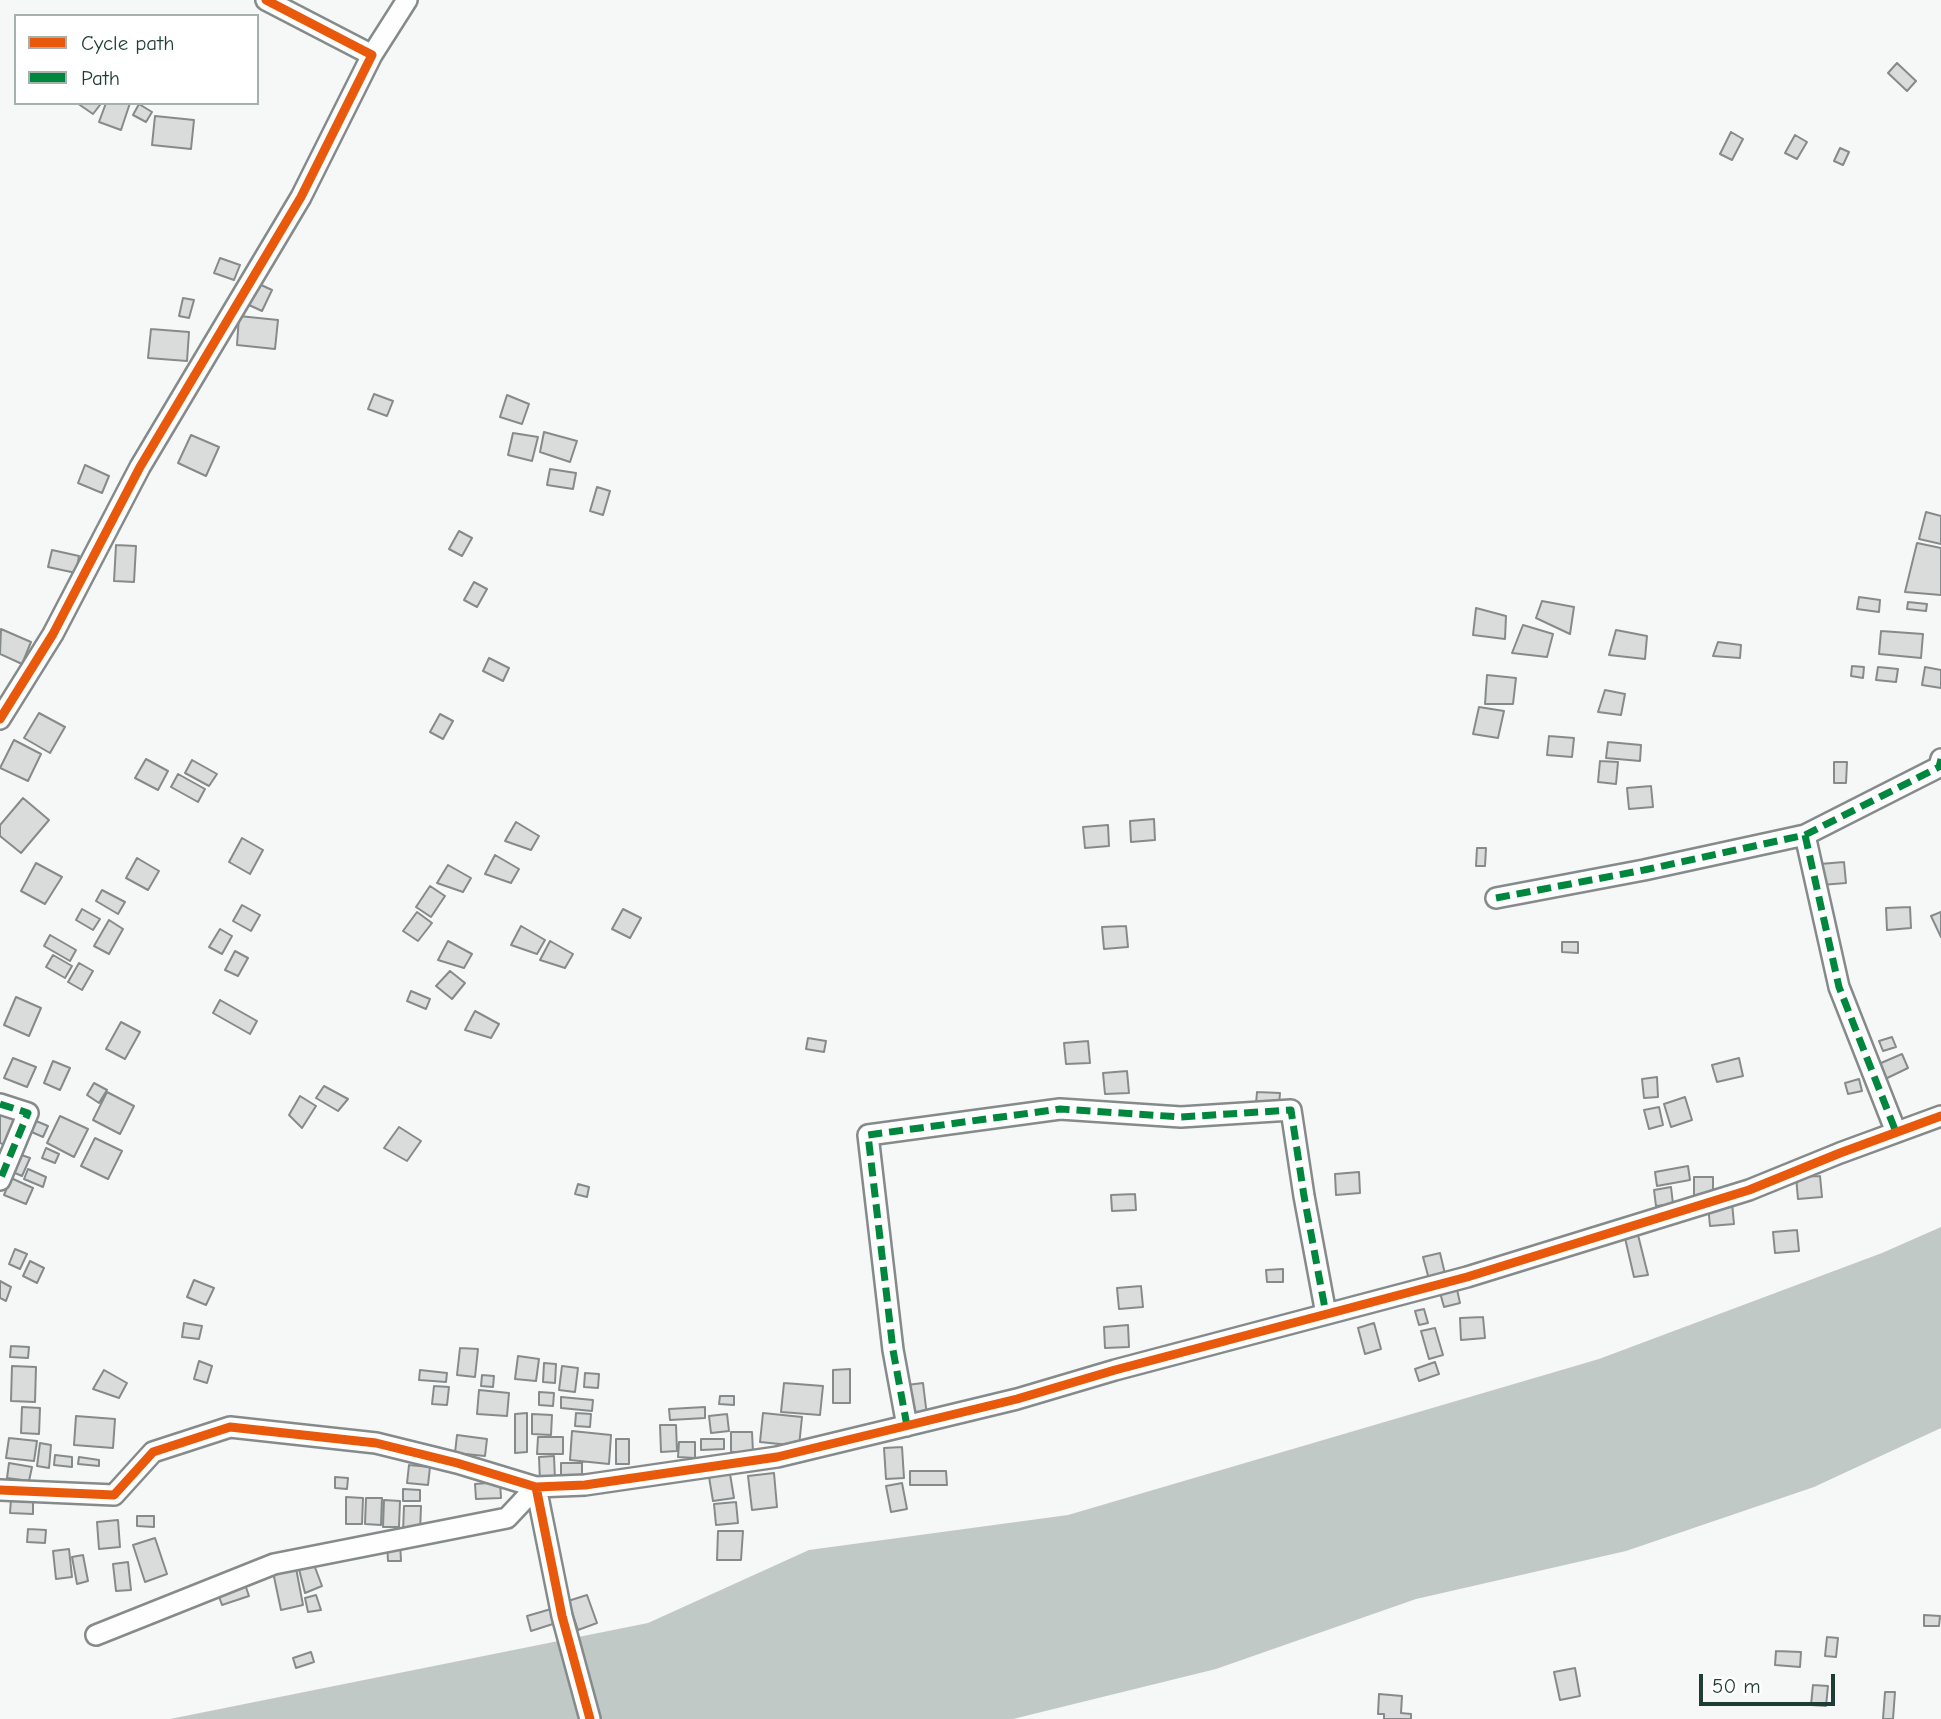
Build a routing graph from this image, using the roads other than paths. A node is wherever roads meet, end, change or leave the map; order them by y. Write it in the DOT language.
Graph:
graph roads {
  1 [pos="266,0"];
  2 [pos="407,0"];
  3 [pos="372,55"];
  4 [pos="0,719"];
  5 [pos="1941,759"];
  6 [pos="1805,835"];
  7 [pos="1496,898"];
  8 [pos="0,1104"];
  9 [pos="1941,1116"];
  10 [pos="1896,1132"];
  11 [pos="0,1180"];
  12 [pos="1326,1314"];
  13 [pos="907,1426"];
  14 [pos="536,1487"];
  15 [pos="0,1490"];
  16 [pos="96,1636"];
  17 [pos="590,1719"];
  1 -- 3 [label="street"];
  2 -- 3 [label="street"];
  3 -- 4 [label="street"];
  5 -- 6 [label="street"];
  6 -- 7 [label="street"];
  6 -- 10 [label="street"];
  8 -- 11 [label="street"];
  9 -- 10 [label="street"];
  10 -- 12 [label="street"];
  12 -- 13 [label="street"];
  12 -- 13 [label="street"];
  13 -- 14 [label="street"];
  14 -- 15 [label="street"];
  14 -- 16 [label="street"];
  14 -- 17 [label="street"];
}
